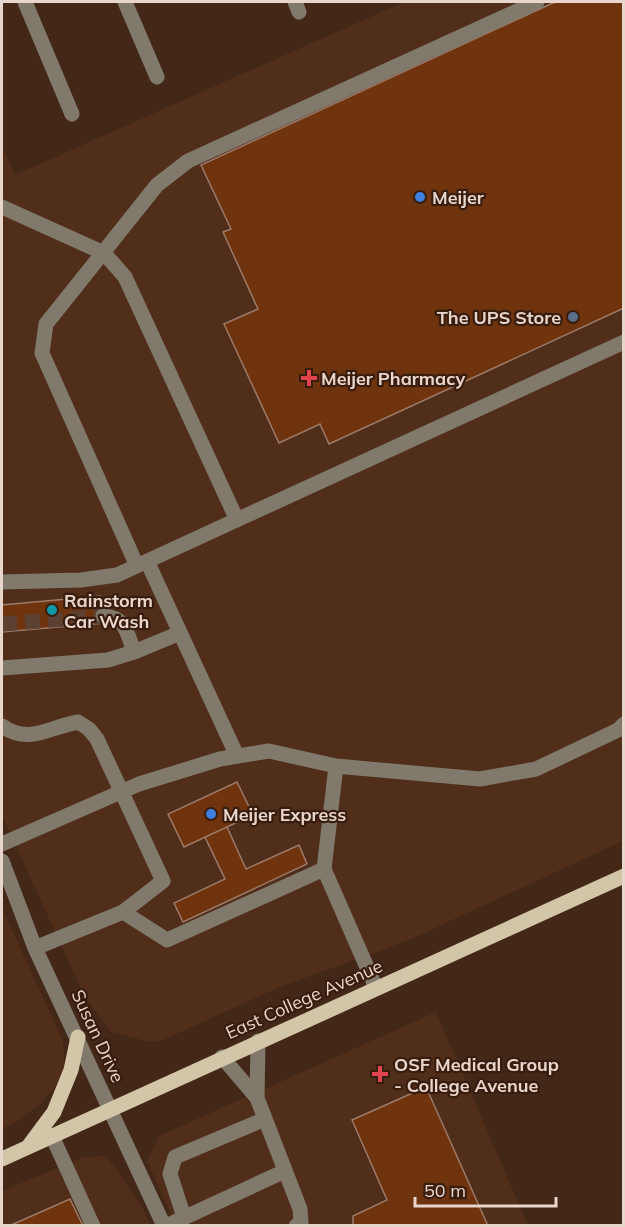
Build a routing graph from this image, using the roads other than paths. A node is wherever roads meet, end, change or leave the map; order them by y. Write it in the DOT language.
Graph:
graph roads {
  1 [pos="25,2"];
  2 [pos="125,2"];
  3 [pos="537,2"];
  4 [pos="157,77"];
  5 [pos="72,114"];
  6 [pos="2,207"];
  7 [pos="104,253"];
  8 [pos="624,342"];
  9 [pos="237,520"];
  10 [pos="142,563"];
  11 [pos="2,582"];
  12 [pos="103,616"];
  13 [pos="180,633"];
  14 [pos="134,652"];
  15 [pos="2,668"];
  16 [pos="624,724"];
  17 [pos="2,726"];
  18 [pos="237,756"];
  19 [pos="336,766"];
  20 [pos="121,792"];
  21 [pos="2,844"];
  22 [pos="2,861"];
  23 [pos="324,869"];
  24 [pos="624,876"];
  25 [pos="123,912"];
  26 [pos="35,948"];
  27 [pos="376,988"];
  28 [pos="78,1036"];
  29 [pos="258,1041"];
  30 [pos="222,1057"];
  31 [pos="257,1098"];
  32 [pos="112,1110"];
  33 [pos="265,1119"];
  34 [pos="52,1136"];
  35 [pos="27,1148"];
  36 [pos="2,1159"];
  37 [pos="285,1171"];
  38 [pos="184,1218"];
  39 [pos="300,1225"];
  40 [pos="93,1226"];
  41 [pos="165,1226"];
  1 -- 5 [label="street"];
  2 -- 4 [label="street"];
  3 -- 7 [label="street"];
  6 -- 7 [label="street"];
  7 -- 9 [label="street"];
  7 -- 10 [label="street"];
  8 -- 9 [label="street"];
  9 -- 10 [label="street"];
  10 -- 11 [label="street"];
  10 -- 13 [label="street"];
  12 -- 14 [label="street"];
  13 -- 14 [label="street"];
  13 -- 18 [label="street"];
  14 -- 15 [label="street"];
  16 -- 19 [label="street"];
  17 -- 20 [label="street"];
  18 -- 19 [label="street"];
  18 -- 20 [label="street"];
  19 -- 23 [label="street"];
  20 -- 21 [label="street"];
  20 -- 25 [label="street"];
  22 -- 26 [label="street, Susan Drive"];
  23 -- 25 [label="street"];
  23 -- 27 [label="street"];
  24 -- 27 [label="main road, East College Avenue"];
  25 -- 26 [label="street"];
  26 -- 28 [label="street, Susan Drive"];
  27 -- 29 [label="main road, East College Avenue"];
  28 -- 32 [label="street, Susan Drive"];
  28 -- 35 [label="main road"];
  29 -- 30 [label="main road, East College Avenue"];
  29 -- 31 [label="street"];
  30 -- 31 [label="street"];
  30 -- 32 [label="main road, East College Avenue"];
  31 -- 33 [label="street"];
  32 -- 34 [label="main road, East College Avenue"];
  32 -- 41 [label="street, Susan Drive"];
  33 -- 37 [label="street"];
  33 -- 38 [label="street"];
  34 -- 35 [label="main road, East College Avenue"];
  34 -- 40 [label="street"];
  35 -- 36 [label="main road, East College Avenue"];
  37 -- 38 [label="street"];
  37 -- 39 [label="street"];
  38 -- 41 [label="street"];
}
